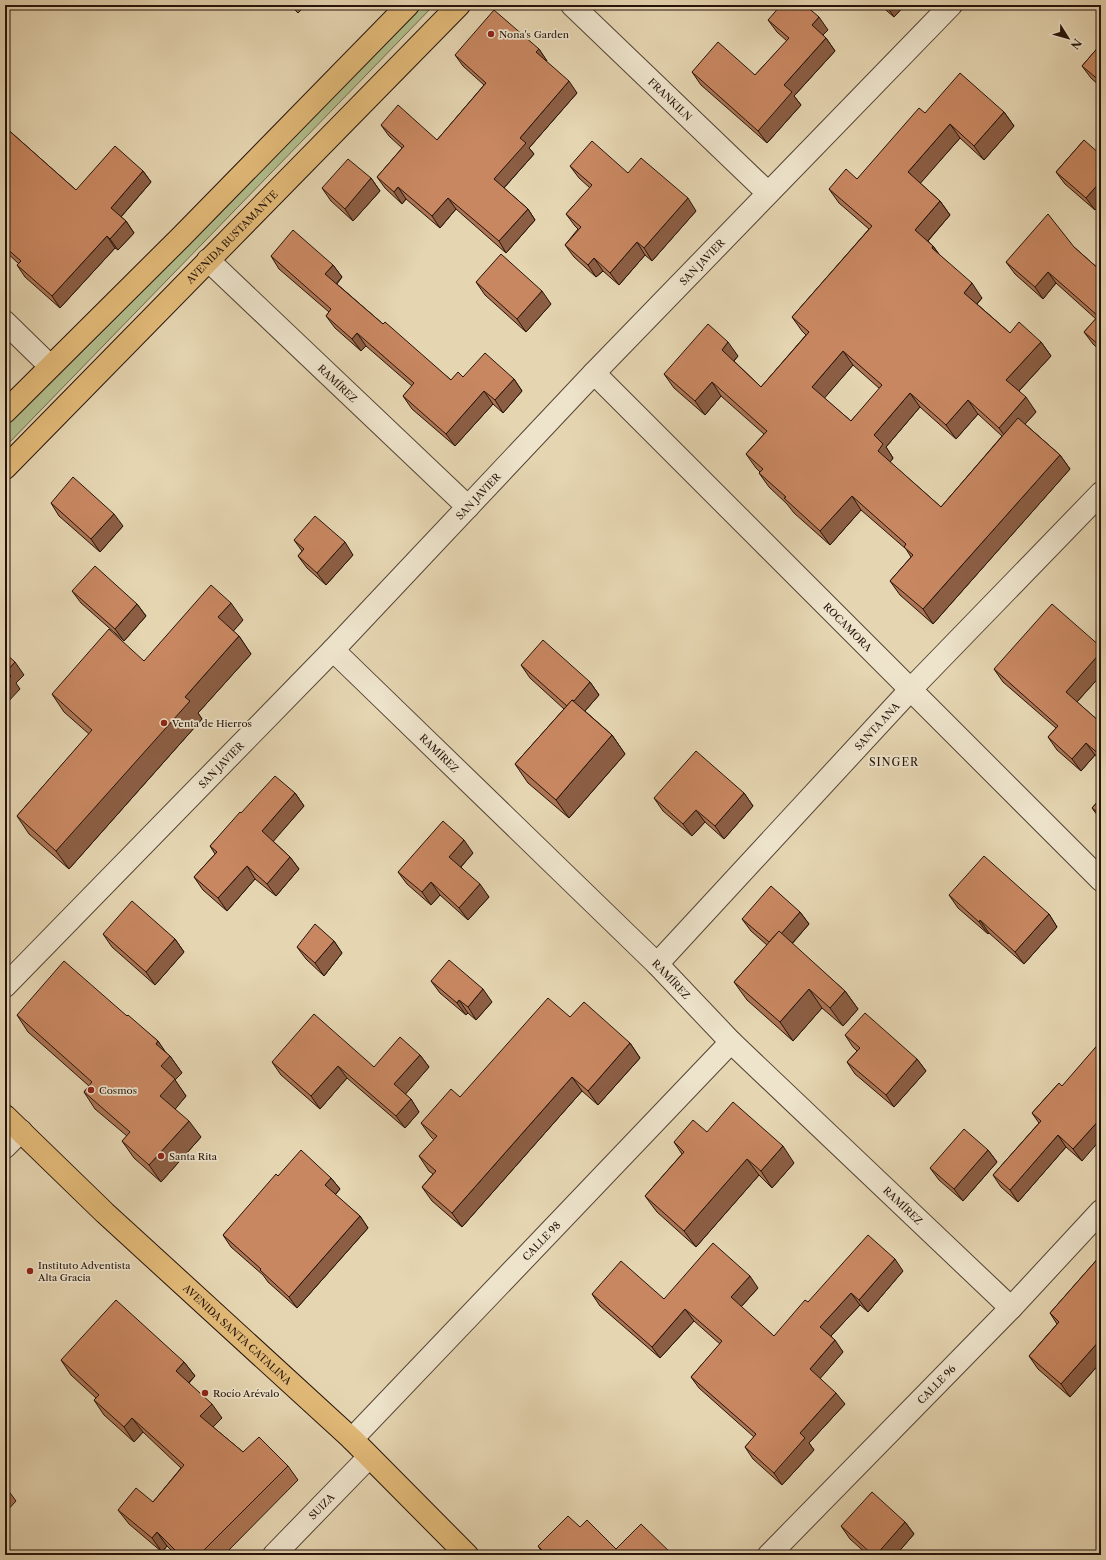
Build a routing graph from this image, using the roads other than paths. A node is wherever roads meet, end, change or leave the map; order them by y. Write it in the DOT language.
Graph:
graph roads {
  1 [pos="408,5"];
  2 [pos="459,5"];
  3 [pos="572,5"];
  4 [pos="951,5"];
  5 [pos="768,193"];
  6 [pos="208,260"];
  7 [pos="5,322"];
  8 [pos="50,366"];
  9 [pos="594,373"];
  10 [pos="5,412"];
  11 [pos="5,468"];
  12 [pos="1101,493"];
  13 [pos="468,507"];
  14 [pos="333,650"];
  15 [pos="911,689"];
  16 [pos="1101,880"];
  17 [pos="657,964"];
  18 [pos="5,986"];
  19 [pos="731,1042"];
  20 [pos="5,1116"];
  21 [pos="21,1131"];
  22 [pos="5,1147"];
  23 [pos="1101,1211"];
  24 [pos="1011,1308"];
  25 [pos="352,1439"];
  26 [pos="369,1457"];
  27 [pos="274,1555"];
  28 [pos="467,1555"];
  29 [pos="769,1555"];
  1 -- 8 [label="main road"];
  2 -- 6 [label="main road, AVENIDA BUSTAMANTE"];
  3 -- 5 [label="street, FRANKILN"];
  4 -- 5 [label="street, SAN JAVIER"];
  5 -- 9 [label="street, SAN JAVIER"];
  6 -- 11 [label="main road, AVENIDA BUSTAMANTE"];
  6 -- 13 [label="street, RAMÍREZ"];
  7 -- 8 [label="street"];
  8 -- 10 [label="main road"];
  9 -- 13 [label="street, SAN JAVIER"];
  9 -- 15 [label="street, ROCAMORA"];
  12 -- 15 [label="street, SANTA ANA"];
  13 -- 14 [label="street, SAN JAVIER"];
  14 -- 17 [label="street, RAMÍREZ"];
  14 -- 18 [label="street, SAN JAVIER"];
  15 -- 16 [label="street, ROCAMORA"];
  15 -- 17 [label="street, SANTA ANA"];
  17 -- 19 [label="street, RAMÍREZ"];
  19 -- 24 [label="street, RAMÍREZ"];
  19 -- 25 [label="street, CALLE 98"];
  20 -- 21 [label="main road, AVENIDA SANTA CATALINA"];
  21 -- 22 [label="street"];
  21 -- 25 [label="main road, AVENIDA SANTA CATALINA"];
  23 -- 24 [label="street, CALLE 96"];
  24 -- 29 [label="street, CALLE 96"];
  25 -- 26 [label="main road, AVENIDA SANTA CATALINA"];
  26 -- 27 [label="street, SUIZA"];
  26 -- 28 [label="main road, AVENIDA SANTA CATALINA"];
}
